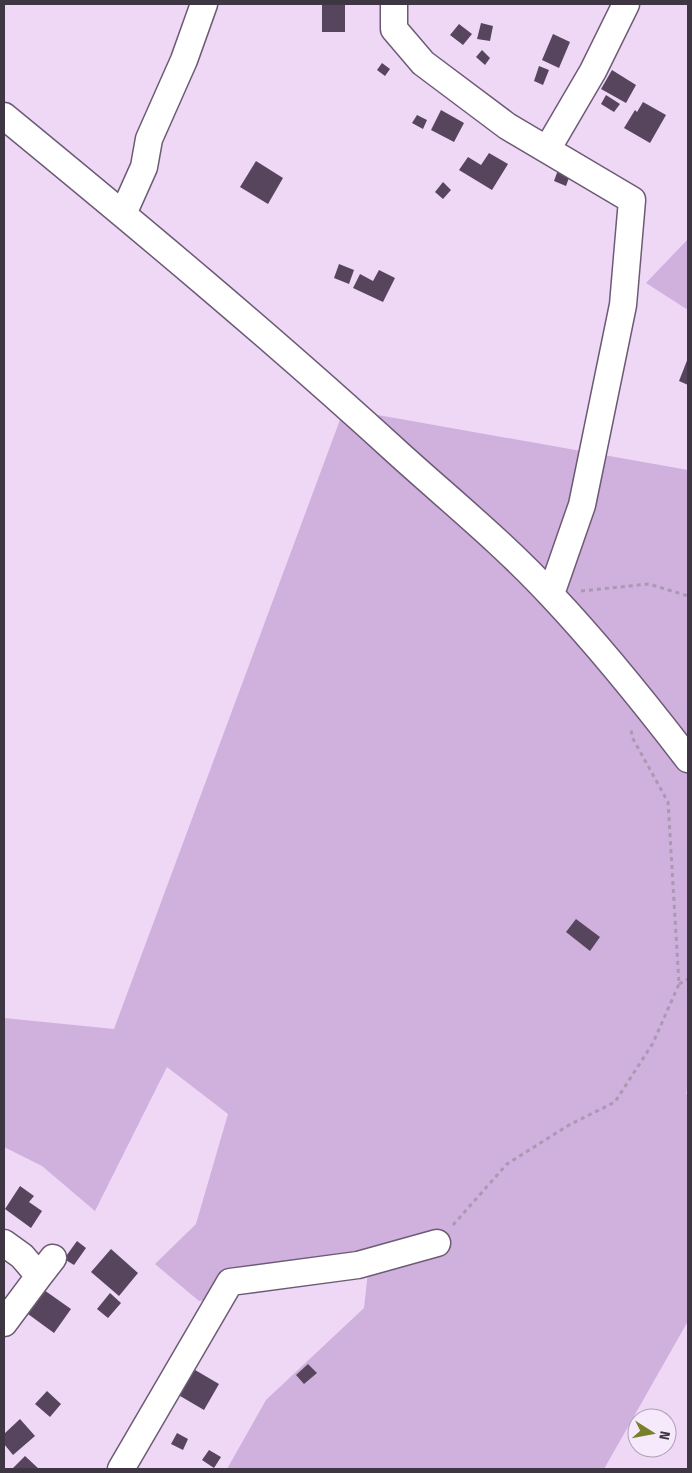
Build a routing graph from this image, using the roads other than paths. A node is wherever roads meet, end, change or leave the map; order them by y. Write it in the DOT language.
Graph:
graph roads {
  1 [pos="204,4"];
  2 [pos="394,4"];
  3 [pos="626,4"];
  4 [pos="4,116"];
  5 [pos="548,148"];
  6 [pos="123,214"];
  7 [pos="551,594"];
  8 [pos="688,759"];
  9 [pos="4,1243"];
  10 [pos="437,1243"];
  11 [pos="4,1323"];
  12 [pos="122,1469"];
  1 -- 6 [label="street"];
  2 -- 5 [label="street"];
  3 -- 5 [label="street"];
  4 -- 6 [label="street"];
  5 -- 7 [label="street"];
  6 -- 7 [label="street"];
  7 -- 8 [label="street"];
  9 -- 11 [label="street"];
  10 -- 12 [label="street"];
}
